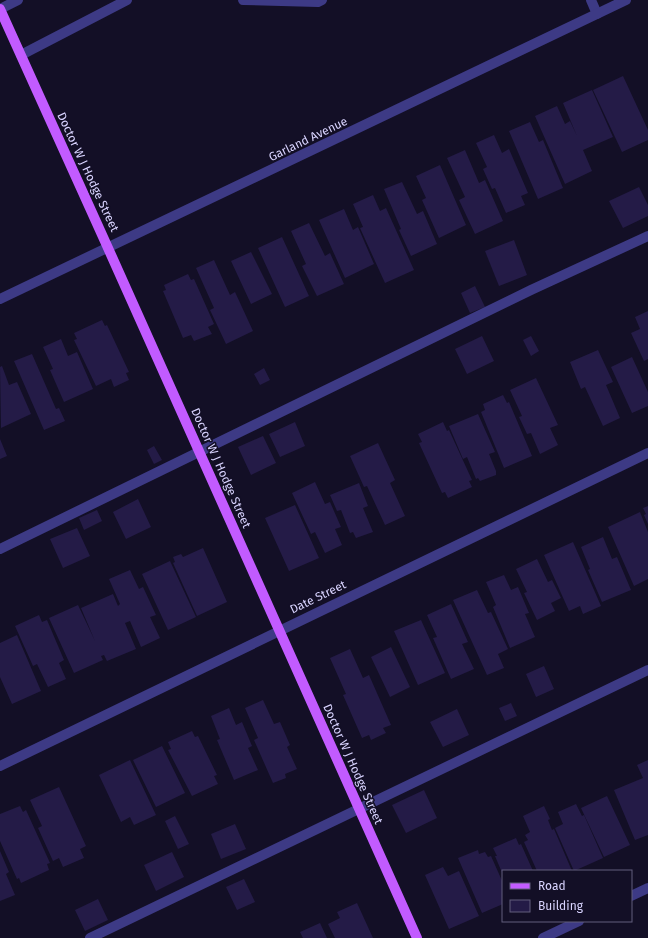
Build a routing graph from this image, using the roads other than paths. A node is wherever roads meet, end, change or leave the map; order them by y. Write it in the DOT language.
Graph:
graph roads {
  1 [pos="18,0"];
  2 [pos="127,0"];
  3 [pos="243,0"];
  4 [pos="322,0"];
  5 [pos="591,0"];
  6 [pos="626,0"];
  7 [pos="0,9"];
  8 [pos="597,14"];
  9 [pos="21,55"];
  10 [pos="648,236"];
  11 [pos="108,248"];
  12 [pos="0,300"];
  13 [pos="200,452"];
  14 [pos="648,453"];
  15 [pos="0,549"];
  16 [pos="279,630"];
  17 [pos="648,670"];
  18 [pos="0,766"];
  19 [pos="359,809"];
  20 [pos="648,888"];
  21 [pos="632,896"];
  22 [pos="577,922"];
  23 [pos="90,938"];
  24 [pos="417,938"];
  25 [pos="543,938"];
  1 -- 7 [label="street"];
  2 -- 9 [label="street"];
  3 -- 4 [label="street"];
  5 -- 8 [label="street"];
  6 -- 8 [label="street, Garland Avenue"];
  7 -- 9 [label="main road, Doctor W J Hodge Street"];
  8 -- 11 [label="street, Garland Avenue"];
  9 -- 11 [label="main road, Doctor W J Hodge Street"];
  10 -- 13 [label="street"];
  11 -- 12 [label="street, Garland Avenue"];
  11 -- 13 [label="main road, Doctor W J Hodge Street"];
  13 -- 15 [label="street"];
  13 -- 16 [label="main road, Doctor W J Hodge Street"];
  14 -- 16 [label="street, Date Street"];
  16 -- 18 [label="street, Date Street"];
  16 -- 19 [label="main road, Doctor W J Hodge Street"];
  17 -- 19 [label="street"];
  19 -- 23 [label="street"];
  19 -- 24 [label="main road, Doctor W J Hodge Street"];
  20 -- 21 [label="street"];
  22 -- 25 [label="street"];
}
